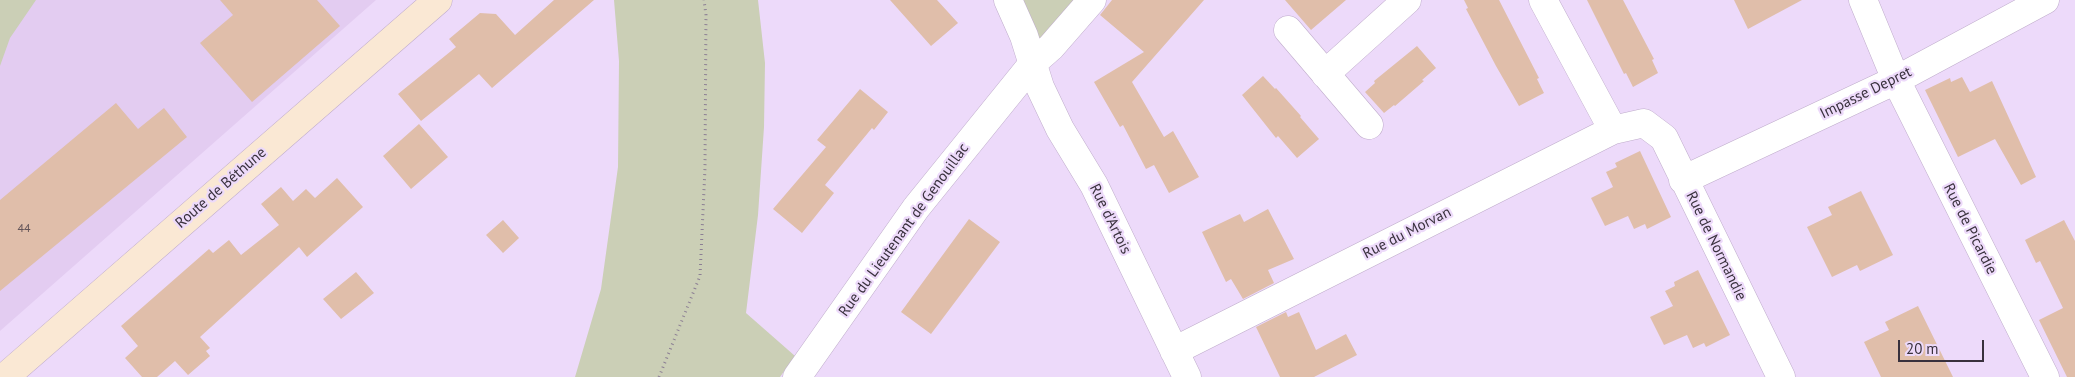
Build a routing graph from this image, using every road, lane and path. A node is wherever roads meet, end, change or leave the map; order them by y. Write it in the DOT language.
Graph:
graph roads {
  1 [pos="438,0"];
  2 [pos="704,0"];
  3 [pos="1008,0"];
  4 [pos="1092,0"];
  5 [pos="1407,0"];
  6 [pos="1543,0"];
  7 [pos="1863,0"];
  8 [pos="2045,0"];
  9 [pos="1288,30"];
  10 [pos="1034,62"];
  11 [pos="1325,74"];
  12 [pos="1896,80"];
  13 [pos="1644,123"];
  14 [pos="1369,125"];
  15 [pos="1613,130"];
  16 [pos="1683,180"];
  17 [pos="1174,351"];
  18 [pos="5,377"];
  19 [pos="659,377"];
  20 [pos="798,377"];
  21 [pos="1186,377"];
  22 [pos="1781,377"];
  23 [pos="2045,377"];
  1 -- 18 [label="main road, Route de Béthune"];
  2 -- 19 [label="path"];
  3 -- 10 [label="street"];
  4 -- 10 [label="street, Rue du Lieutenant de Genouillac"];
  5 -- 11 [label="street"];
  6 -- 15 [label="street"];
  7 -- 12 [label="street, Rue de Picardie"];
  8 -- 12 [label="street, Impasse Depret"];
  9 -- 11 [label="street"];
  10 -- 17 [label="street, Rue d'Artois"];
  10 -- 20 [label="street, Rue du Lieutenant de Genouillac"];
  11 -- 14 [label="street"];
  12 -- 16 [label="street, Impasse Depret"];
  12 -- 23 [label="street, Rue de Picardie"];
  13 -- 15 [label="street, Rue du Morvan"];
  13 -- 16 [label="street, Rue de Normandie"];
  15 -- 17 [label="street, Rue du Morvan"];
  16 -- 22 [label="street, Rue de Normandie"];
  17 -- 21 [label="street, Rue d'Artois"];
}
